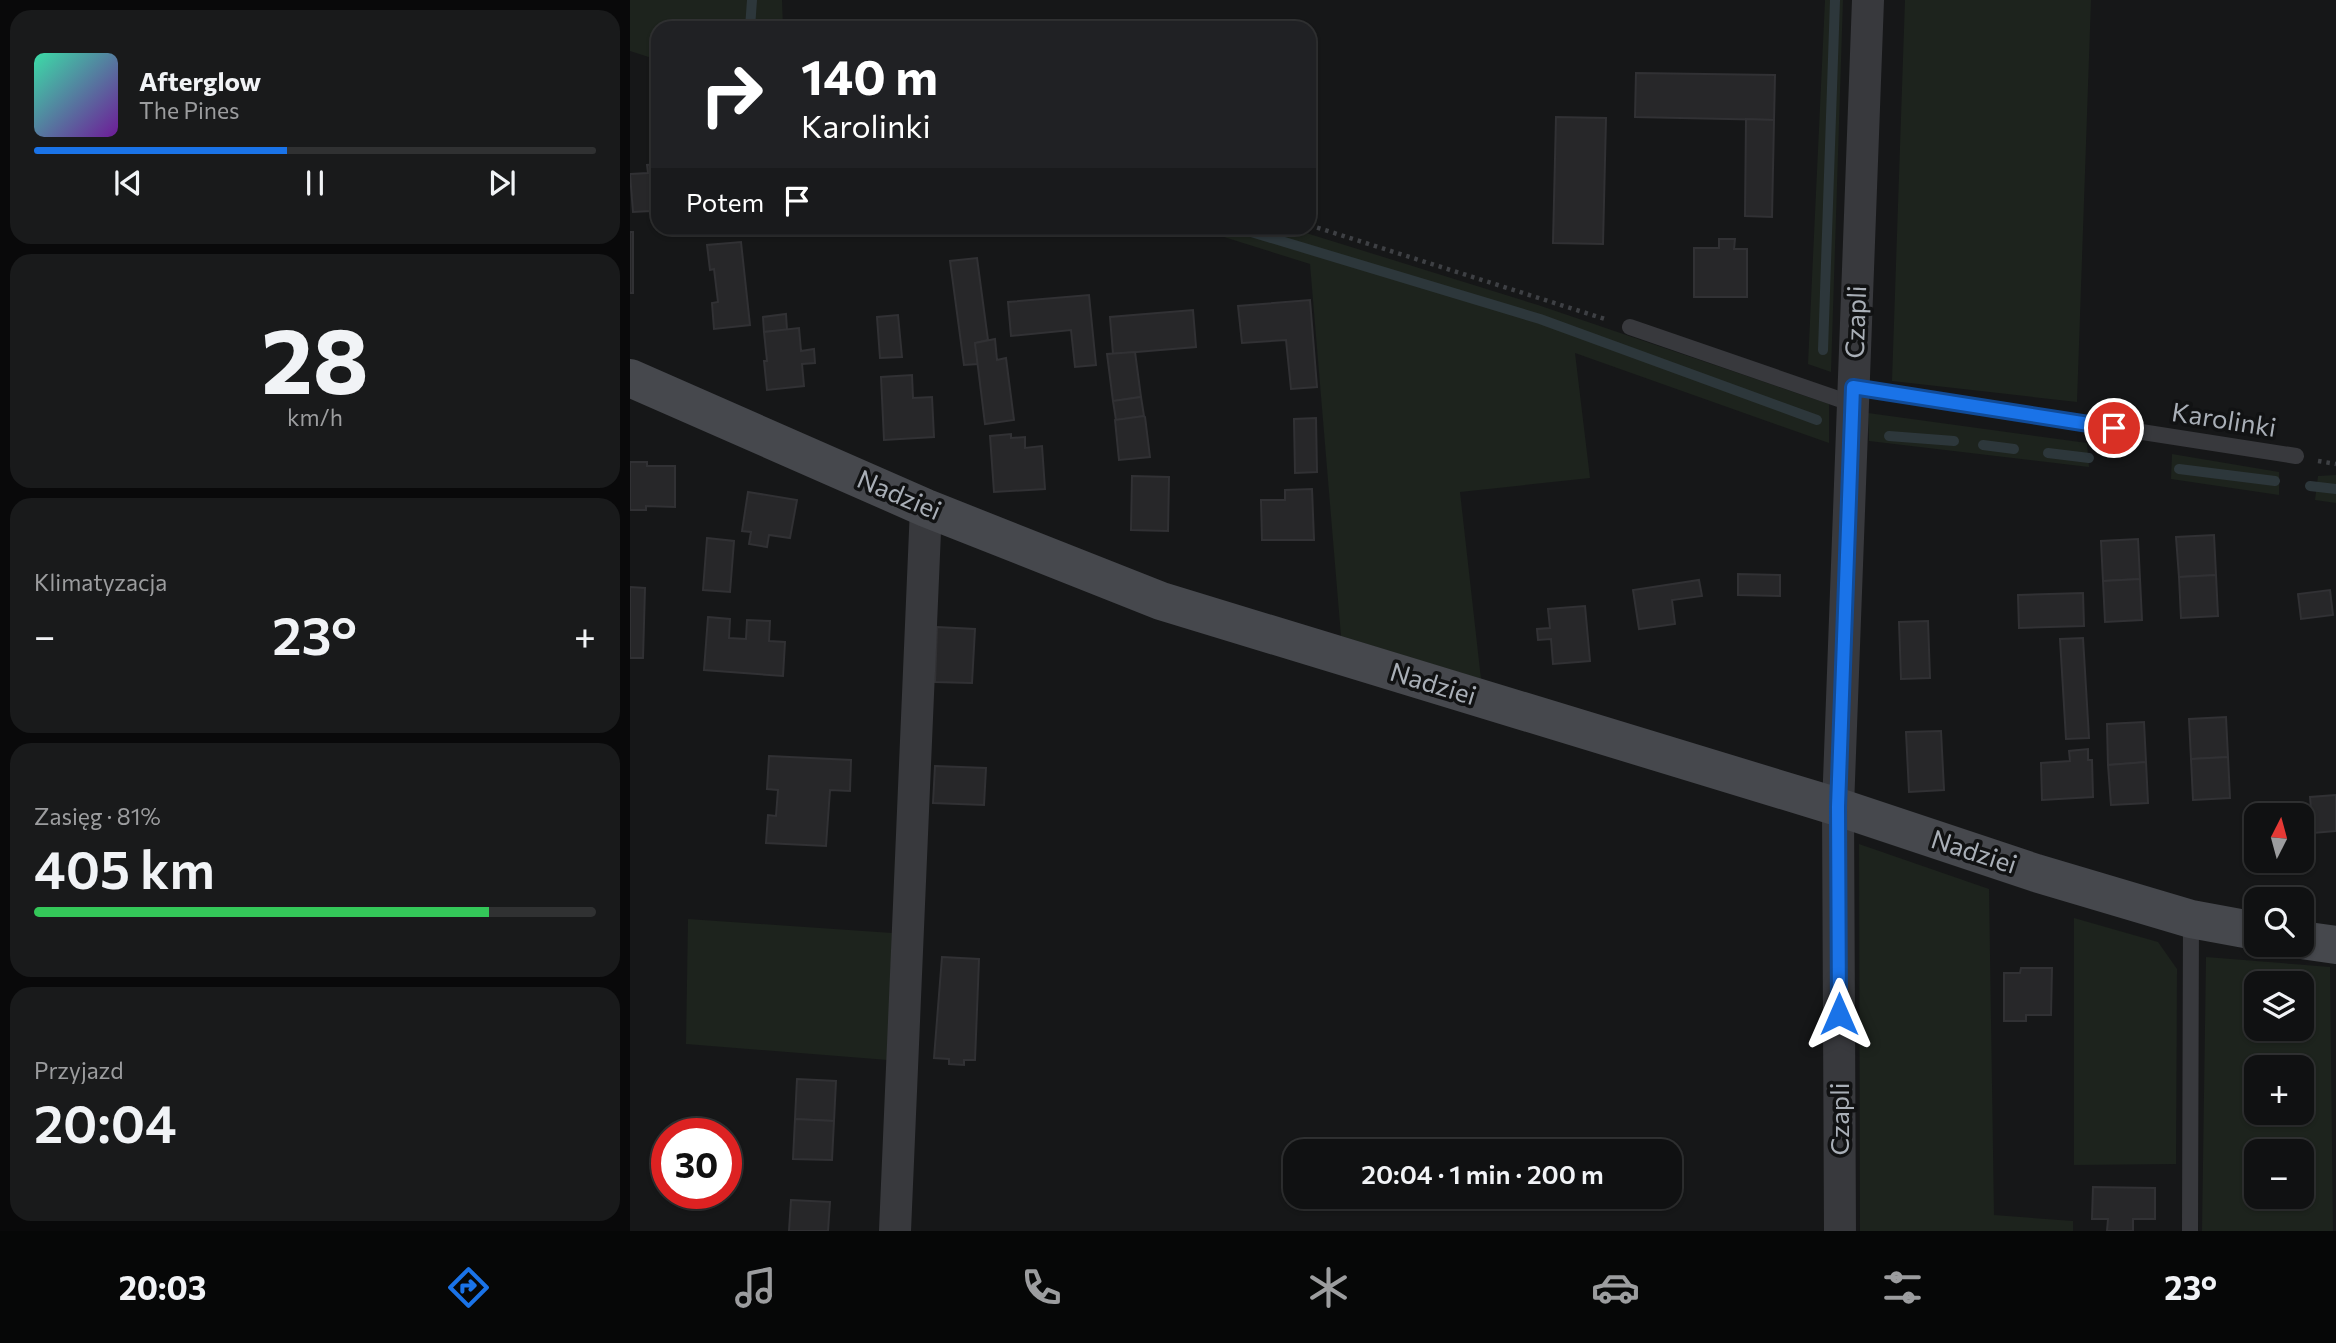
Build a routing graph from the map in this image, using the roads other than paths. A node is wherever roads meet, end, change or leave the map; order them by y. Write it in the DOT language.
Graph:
graph roads {
  1 [pos="1868,0"];
  2 [pos="1630,327"];
  3 [pos="630,378"];
  4 [pos="1853,396"];
  5 [pos="2296,456"];
  6 [pos="926,508"];
  7 [pos="1838,807"];
  8 [pos="2191,919"];
  9 [pos="2244,929"];
  10 [pos="2314,941"];
  11 [pos="2336,944"];
  12 [pos="895,1231"];
  13 [pos="1840,1231"];
  14 [pos="2190,1231"];
  1 -- 4 [label="street, Czapli"];
  2 -- 4 [label="lane, Karolinki"];
  3 -- 6 [label="street, Nadziei"];
  4 -- 5 [label="lane, Karolinki"];
  4 -- 7 [label="street, Czapli"];
  6 -- 7 [label="street, Nadziei"];
  6 -- 12 [label="street"];
  7 -- 8 [label="street, Nadziei"];
  7 -- 13 [label="street, Czapli"];
  8 -- 9 [label="street, Nadziei"];
  8 -- 14 [label="lane"];
  10 -- 11 [label="street"];
}
